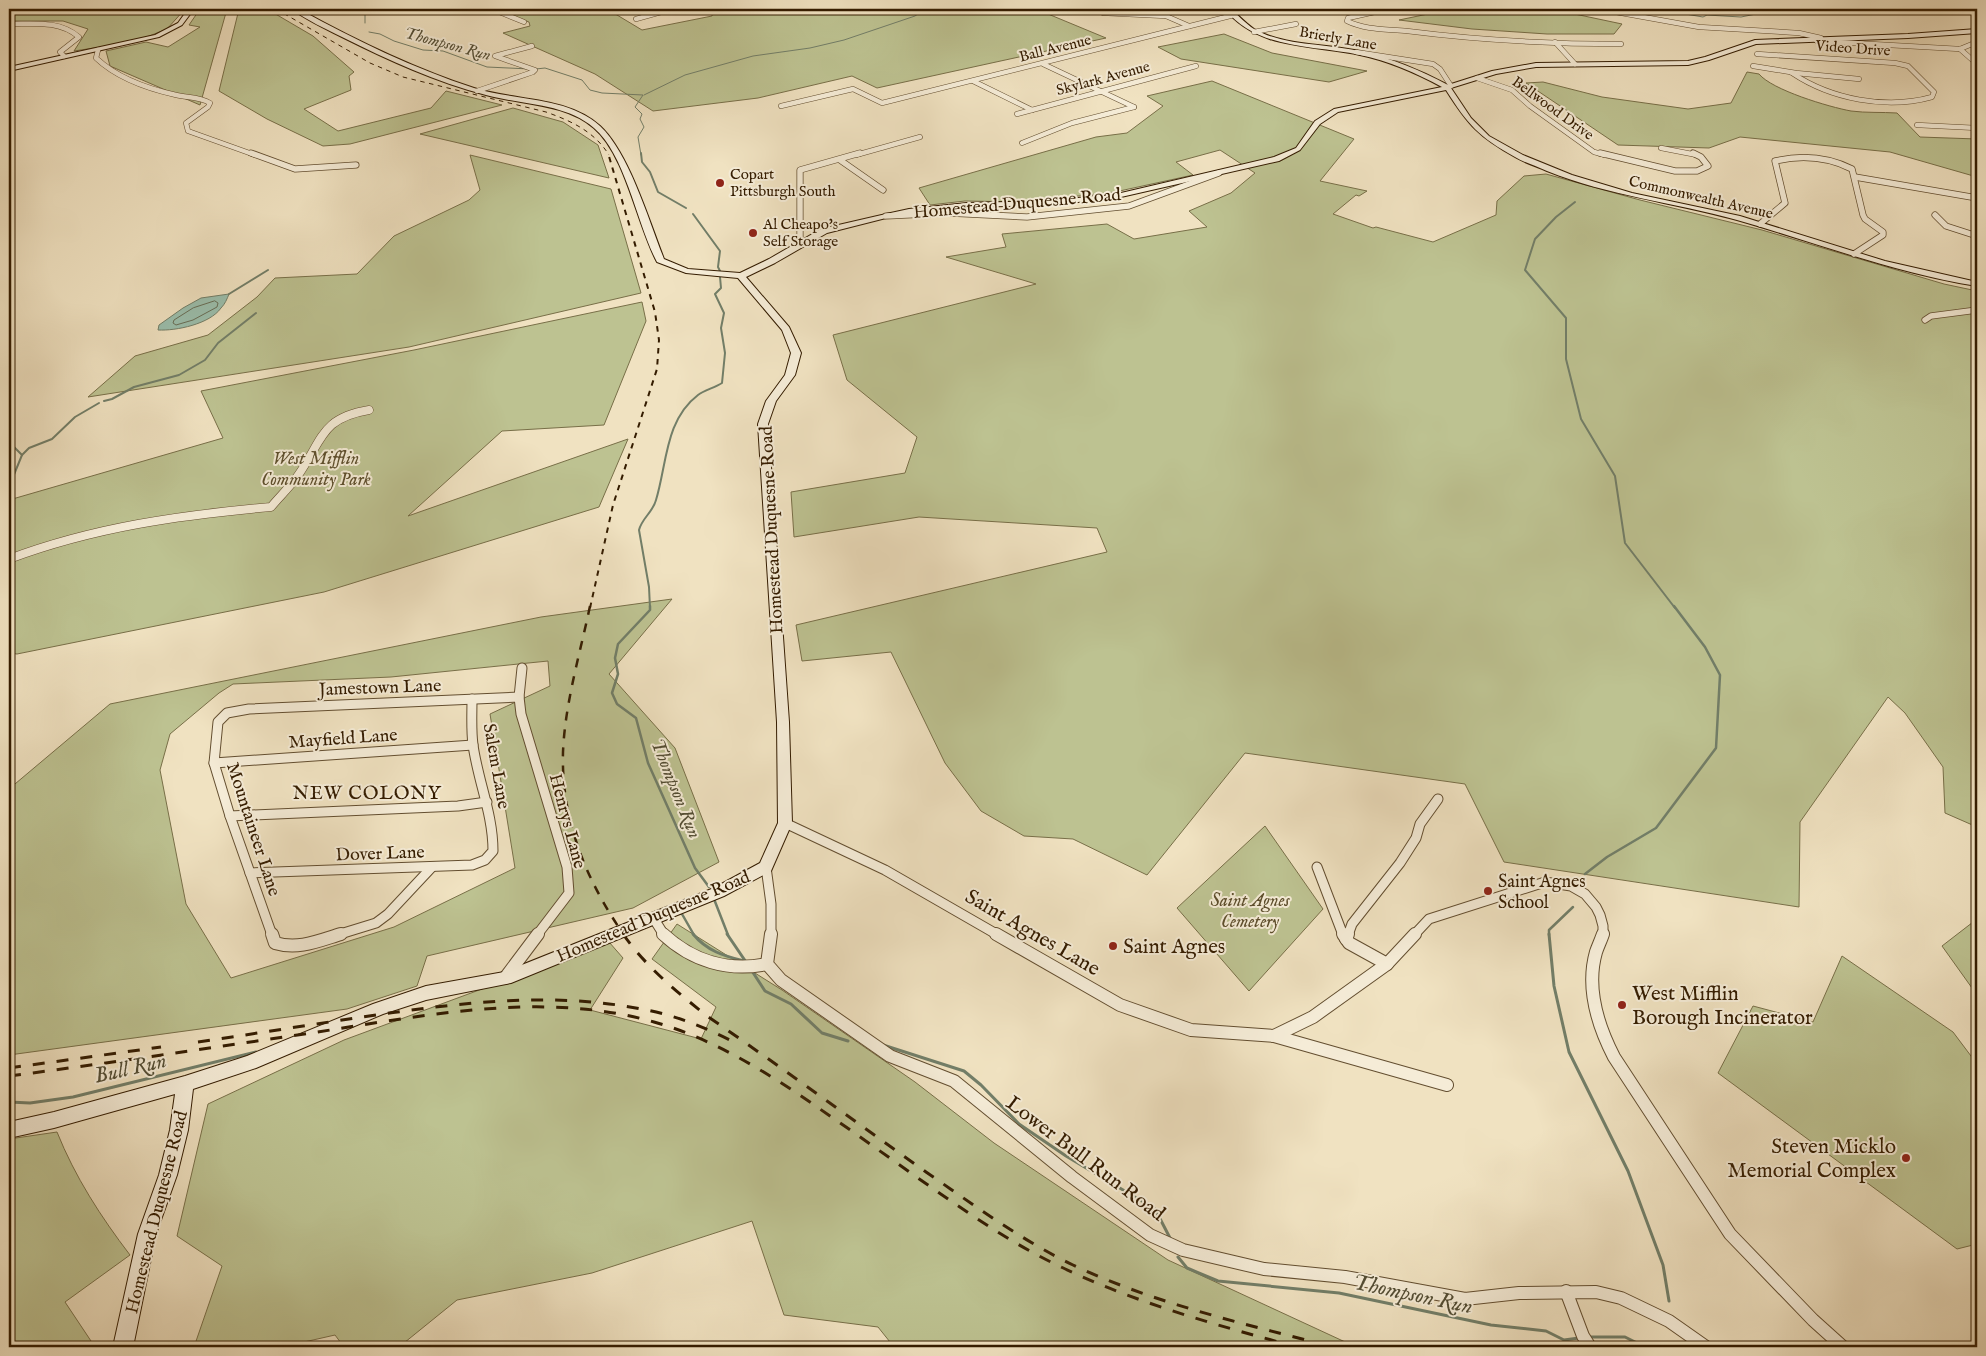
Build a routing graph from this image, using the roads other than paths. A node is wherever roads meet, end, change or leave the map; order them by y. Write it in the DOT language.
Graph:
graph roads {
  1 [pos="191,9"];
  2 [pos="295,9"];
  3 [pos="492,9"];
  4 [pos="672,9"];
  5 [pos="1167,9"];
  6 [pos="1228,9"];
  7 [pos="1388,9"];
  8 [pos="1599,9"];
  9 [pos="1103,13"];
  10 [pos="1234,15"];
  11 [pos="1166,16"];
  12 [pos="636,19"];
  13 [pos="524,22"];
  14 [pos="9,24"];
  15 [pos="1296,24"];
  16 [pos="1189,26"];
  17 [pos="1977,31"];
  18 [pos="1254,32"];
  19 [pos="1550,38"];
  20 [pos="1793,38"];
  21 [pos="1821,38"];
  22 [pos="1755,42"];
  23 [pos="1977,42"];
  24 [pos="1556,44"];
  25 [pos="1621,44"];
  26 [pos="532,46"];
  27 [pos="1960,49"];
  28 [pos="98,50"];
  29 [pos="1356,52"];
  30 [pos="1757,54"];
  31 [pos="64,56"];
  32 [pos="1043,64"];
  33 [pos="1575,64"];
  34 [pos="1977,64"];
  35 [pos="1196,66"];
  36 [pos="9,69"];
  37 [pos="1792,73"];
  38 [pos="1477,78"];
  39 [pos="1859,79"];
  40 [pos="974,81"];
  41 [pos="1449,87"];
  42 [pos="1102,90"];
  43 [pos="477,91"];
  44 [pos="781,106"];
  45 [pos="1032,110"];
  46 [pos="1017,114"];
  47 [pos="1917,124"];
  48 [pos="1977,128"];
  49 [pos="920,137"];
  50 [pos="1022,143"];
  51 [pos="1661,148"];
  52 [pos="840,160"];
  53 [pos="356,165"];
  54 [pos="800,170"];
  55 [pos="1220,173"];
  56 [pos="1855,177"];
  57 [pos="882,190"];
  58 [pos="1977,198"];
  59 [pos="1935,215"];
  60 [pos="886,216"];
  61 [pos="1760,224"];
  62 [pos="1977,236"];
  63 [pos="800,245"];
  64 [pos="1854,254"];
  65 [pos="741,276"];
  66 [pos="1977,284"];
  67 [pos="1977,310"];
  68 [pos="1925,320"];
  69 [pos="369,410"];
  70 [pos="9,559"];
  71 [pos="522,668"];
  72 [pos="518,698"];
  73 [pos="472,699"];
  74 [pos="227,713"];
  75 [pos="473,746"];
  76 [pos="214,763"];
  77 [pos="1438,799"];
  78 [pos="487,802"];
  79 [pos="230,816"];
  80 [pos="785,824"];
  81 [pos="493,839"];
  82 [pos="432,867"];
  83 [pos="766,867"];
  84 [pos="1317,868"];
  85 [pos="250,873"];
  86 [pos="654,919"];
  87 [pos="1346,939"];
  88 [pos="767,964"];
  89 [pos="1387,964"];
  90 [pos="750,967"];
  91 [pos="505,978"];
  92 [pos="1274,1036"];
  93 [pos="185,1084"];
  94 [pos="1447,1085"];
  95 [pos="9,1130"];
  96 [pos="1566,1291"];
  97 [pos="1572,1307"];
  98 [pos="1588,1345"];
  99 [pos="124,1347"];
  100 [pos="1706,1347"];
  101 [pos="1843,1347"];
  1 -- 28 [label="street"];
  2 -- 43 [label="street"];
  3 -- 13 [label="street"];
  4 -- 12 [label="street"];
  5 -- 11 [label="street"];
  6 -- 10 [label="street, Brierly Lane"];
  7 -- 24 [label="street"];
  8 -- 21 [label="street"];
  9 -- 11 [label="street"];
  10 -- 16 [label="street, Ball Avenue"];
  10 -- 18 [label="street, Brierly Lane"];
  11 -- 16 [label="street"];
  14 -- 31 [label="street"];
  15 -- 18 [label="street"];
  16 -- 32 [label="street, Ball Avenue"];
  17 -- 21 [label="street, Homestead Duquesne Road"];
  18 -- 29 [label="street, Brierly Lane"];
  19 -- 24 [label="street"];
  20 -- 21 [label="street, Homestead Duquesne Road"];
  20 -- 22 [label="street, Homestead Duquesne Road"];
  20 -- 27 [label="street"];
  22 -- 30 [label="street"];
  22 -- 33 [label="street, Homestead Duquesne Road"];
  23 -- 27 [label="street"];
  24 -- 25 [label="street"];
  24 -- 33 [label="street"];
  26 -- 43 [label="street"];
  27 -- 34 [label="street"];
  28 -- 31 [label="street"];
  28 -- 53 [label="street"];
  29 -- 41 [label="street, Brierly Lane"];
  29 -- 41 [label="street"];
  30 -- 37 [label="street"];
  30 -- 37 [label="street, Video Drive"];
  31 -- 36 [label="street"];
  32 -- 40 [label="street, Ball Avenue"];
  32 -- 42 [label="street"];
  33 -- 38 [label="street, Homestead Duquesne Road"];
  35 -- 42 [label="street, Skylark Avenue"];
  37 -- 39 [label="street"];
  38 -- 41 [label="street, Homestead Duquesne Road"];
  38 -- 51 [label="street, Bellwood Drive"];
  40 -- 44 [label="street, Ball Avenue"];
  40 -- 45 [label="street"];
  41 -- 55 [label="street, Homestead Duquesne Road"];
  41 -- 61 [label="street, Commonwealth Avenue"];
  42 -- 45 [label="street, Skylark Avenue"];
  42 -- 50 [label="street"];
  43 -- 65 [label="street"];
  45 -- 46 [label="street, Skylark Avenue"];
  47 -- 48 [label="street"];
  49 -- 52 [label="street"];
  52 -- 54 [label="street"];
  52 -- 57 [label="street"];
  54 -- 63 [label="street"];
  55 -- 60 [label="street, Homestead Duquesne Road"];
  55 -- 60 [label="street"];
  56 -- 58 [label="street"];
  56 -- 61 [label="street"];
  56 -- 64 [label="street"];
  59 -- 62 [label="street"];
  60 -- 63 [label="street, Homestead Duquesne Road"];
  61 -- 64 [label="street, Commonwealth Avenue"];
  63 -- 65 [label="street, Homestead Duquesne Road"];
  64 -- 66 [label="street, Commonwealth Avenue"];
  65 -- 80 [label="street, Homestead Duquesne Road"];
  67 -- 68 [label="street"];
  69 -- 70 [label="street"];
  71 -- 72 [label="street"];
  72 -- 73 [label="street, Jamestown Lane"];
  72 -- 91 [label="street, Henrys Lane"];
  73 -- 74 [label="street, Jamestown Lane"];
  73 -- 75 [label="street, Salem Lane"];
  74 -- 76 [label="street, Mountaineer Lane"];
  75 -- 76 [label="street, Mayfield Lane"];
  75 -- 78 [label="street, Salem Lane"];
  76 -- 79 [label="street, Mountaineer Lane"];
  77 -- 87 [label="street"];
  78 -- 79 [label="street"];
  78 -- 81 [label="street, Salem Lane"];
  79 -- 85 [label="street, Mountaineer Lane"];
  80 -- 83 [label="street, Homestead Duquesne Road"];
  80 -- 92 [label="street, Saint Agnes Lane"];
  81 -- 82 [label="street, Dover Lane"];
  82 -- 85 [label="street, Dover Lane"];
  82 -- 85 [label="street, Mountaineer Lane"];
  83 -- 86 [label="street, Homestead Duquesne Road"];
  83 -- 88 [label="street"];
  84 -- 87 [label="street"];
  86 -- 90 [label="street"];
  86 -- 91 [label="street, Homestead Duquesne Road"];
  87 -- 89 [label="street"];
  88 -- 90 [label="street"];
  88 -- 96 [label="street, Lower Bull Run Road"];
  89 -- 92 [label="street"];
  89 -- 101 [label="street"];
  91 -- 93 [label="street, Homestead Duquesne Road"];
  92 -- 94 [label="street, Saint Agnes Lane"];
  93 -- 95 [label="street"];
  93 -- 99 [label="street, Homestead Duquesne Road"];
  96 -- 97 [label="street"];
  96 -- 100 [label="street, Lower Bull Run Road"];
  97 -- 98 [label="street"];
}
